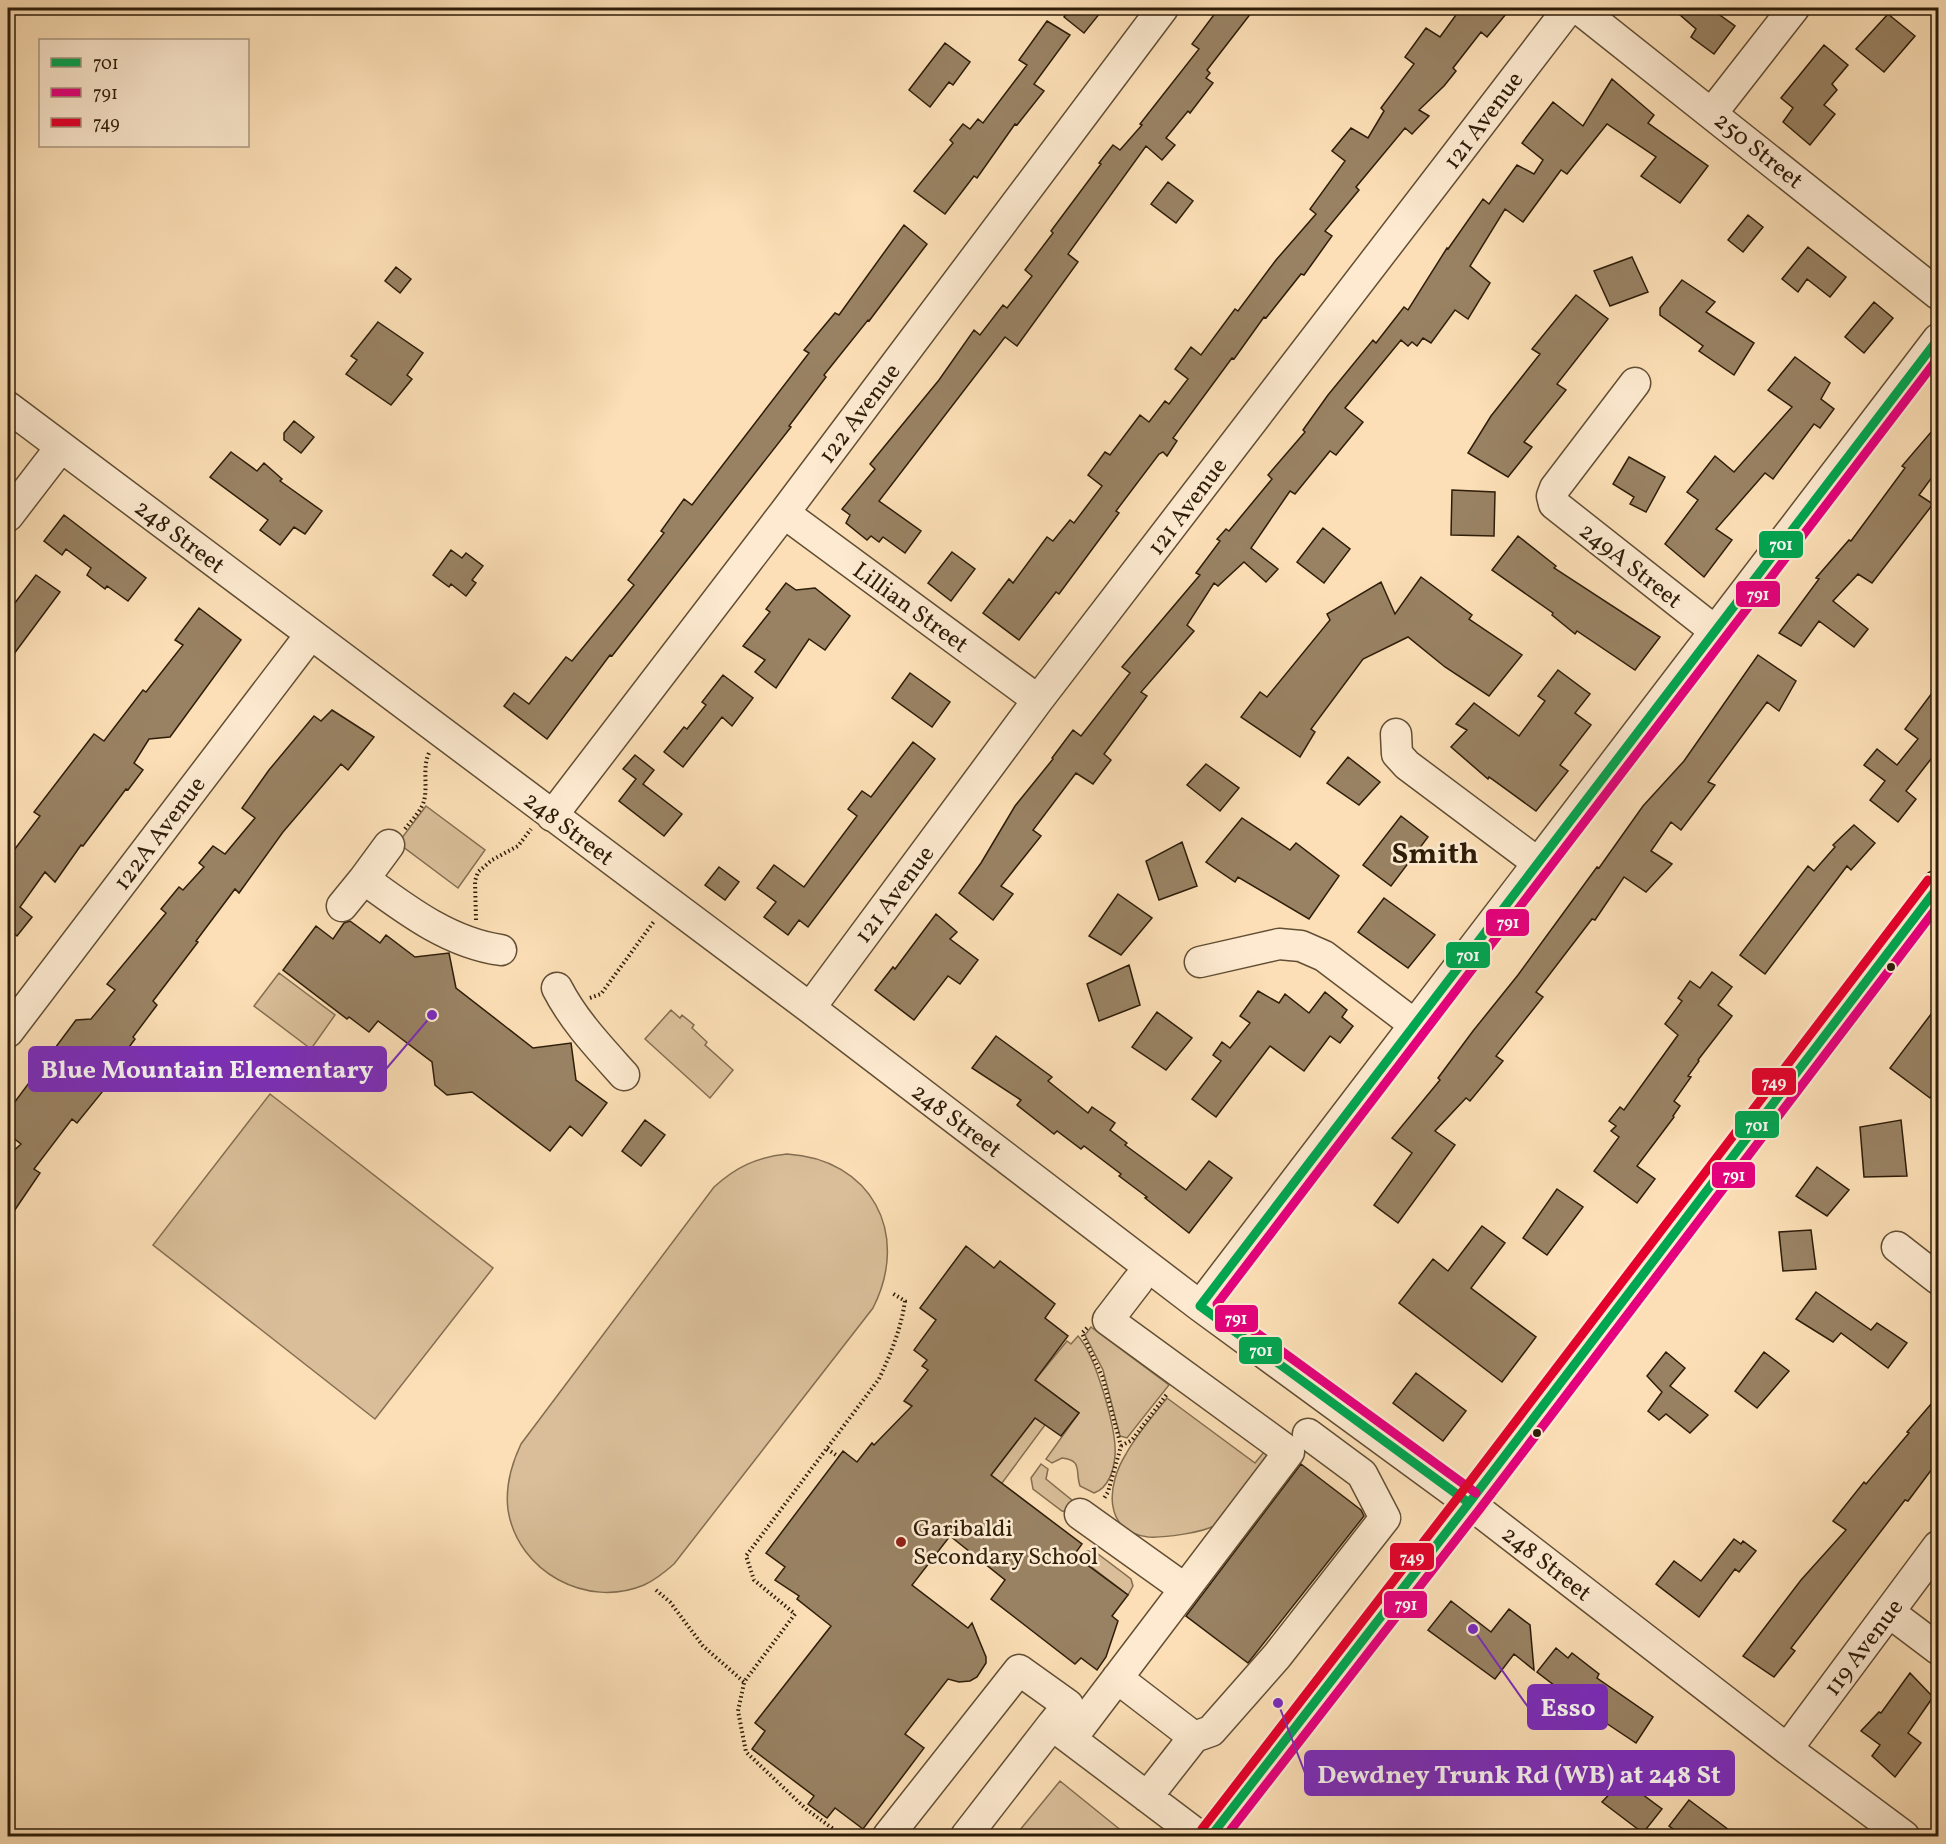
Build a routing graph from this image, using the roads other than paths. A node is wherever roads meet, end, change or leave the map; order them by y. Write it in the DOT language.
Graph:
graph roads {
  1 [pos="1163,8"];
  2 [pos="1569,8"];
  3 [pos="1578,8"];
  4 [pos="1794,8"];
  5 [pos="1712,112"];
  6 [pos="1938,294"];
  7 [pos="1938,339"];
  8 [pos="1635,384"];
  9 [pos="8,407"];
  10 [pos="61,447"];
  11 [pos="784,513"];
  12 [pos="8,516"];
  13 [pos="1715,631"];
  14 [pos="312,634"];
  15 [pos="1038,700"];
  16 [pos="1396,734"];
  17 [pos="543,821"];
  18 [pos="388,845"];
  19 [pos="1538,863"];
  20 [pos="364,879"];
  21 [pos="1938,887"];
  22 [pos="342,906"];
  23 [pos="487,947"];
  24 [pos="1200,962"];
  25 [pos="562,997"];
  26 [pos="810,1008"];
  27 [pos="1415,1025"];
  28 [pos="8,1032"];
  29 [pos="624,1075"];
  30 [pos="1897,1247"];
  31 [pos="1938,1279"];
  32 [pos="1138,1281"];
  33 [pos="1200,1306"];
  34 [pos="1335,1405"];
  35 [pos="1299,1443"];
  36 [pos="1469,1503"];
  37 [pos="1085,1518"];
  38 [pos="1938,1546"];
  39 [pos="1185,1588"];
  40 [pos="1889,1612"];
  41 [pos="1938,1649"];
  42 [pos="1117,1678"];
  43 [pos="1062,1732"];
  44 [pos="1194,1737"];
  45 [pos="1787,1749"];
  46 [pos="1147,1797"];
  47 [pos="888,1836"];
  48 [pos="966,1836"];
  49 [pos="1199,1836"];
  50 [pos="1211,1836"];
  51 [pos="1904,1836"];
  1 -- 11 [label="street, 122 Avenue"];
  2 -- 15 [label="street, 121 Avenue"];
  3 -- 5 [label="street, 250 Street"];
  4 -- 5 [label="street"];
  5 -- 6 [label="street, 250 Street"];
  7 -- 13 [label="street"];
  8 -- 13 [label="street, 249A Street"];
  9 -- 10 [label="street, 248 Street"];
  10 -- 12 [label="street"];
  10 -- 14 [label="street, 248 Street"];
  11 -- 15 [label="street, Lillian Street"];
  11 -- 17 [label="street, 122 Avenue"];
  13 -- 19 [label="street"];
  14 -- 17 [label="street, 248 Street"];
  14 -- 28 [label="street, 122A Avenue"];
  15 -- 26 [label="street, 121 Avenue"];
  16 -- 19 [label="street"];
  17 -- 26 [label="street, 248 Street"];
  18 -- 20 [label="street"];
  19 -- 27 [label="street"];
  20 -- 22 [label="street"];
  20 -- 23 [label="street"];
  21 -- 36 [label="main road"];
  24 -- 27 [label="street"];
  25 -- 29 [label="street"];
  26 -- 33 [label="street, 248 Street"];
  27 -- 33 [label="street"];
  30 -- 31 [label="street"];
  32 -- 35 [label="street"];
  33 -- 34 [label="street, 248 Street"];
  34 -- 35 [label="street"];
  34 -- 36 [label="street, 248 Street"];
  35 -- 39 [label="street"];
  35 -- 44 [label="street"];
  36 -- 45 [label="street, 248 Street"];
  36 -- 50 [label="main road"];
  37 -- 39 [label="street"];
  38 -- 40 [label="street, 119 Avenue"];
  39 -- 42 [label="street"];
  40 -- 41 [label="street"];
  40 -- 45 [label="street, 119 Avenue"];
  42 -- 43 [label="street"];
  42 -- 44 [label="street"];
  43 -- 46 [label="street"];
  43 -- 47 [label="street"];
  43 -- 48 [label="street"];
  44 -- 46 [label="street"];
  45 -- 51 [label="street, 248 Street"];
  46 -- 49 [label="street"];
}
